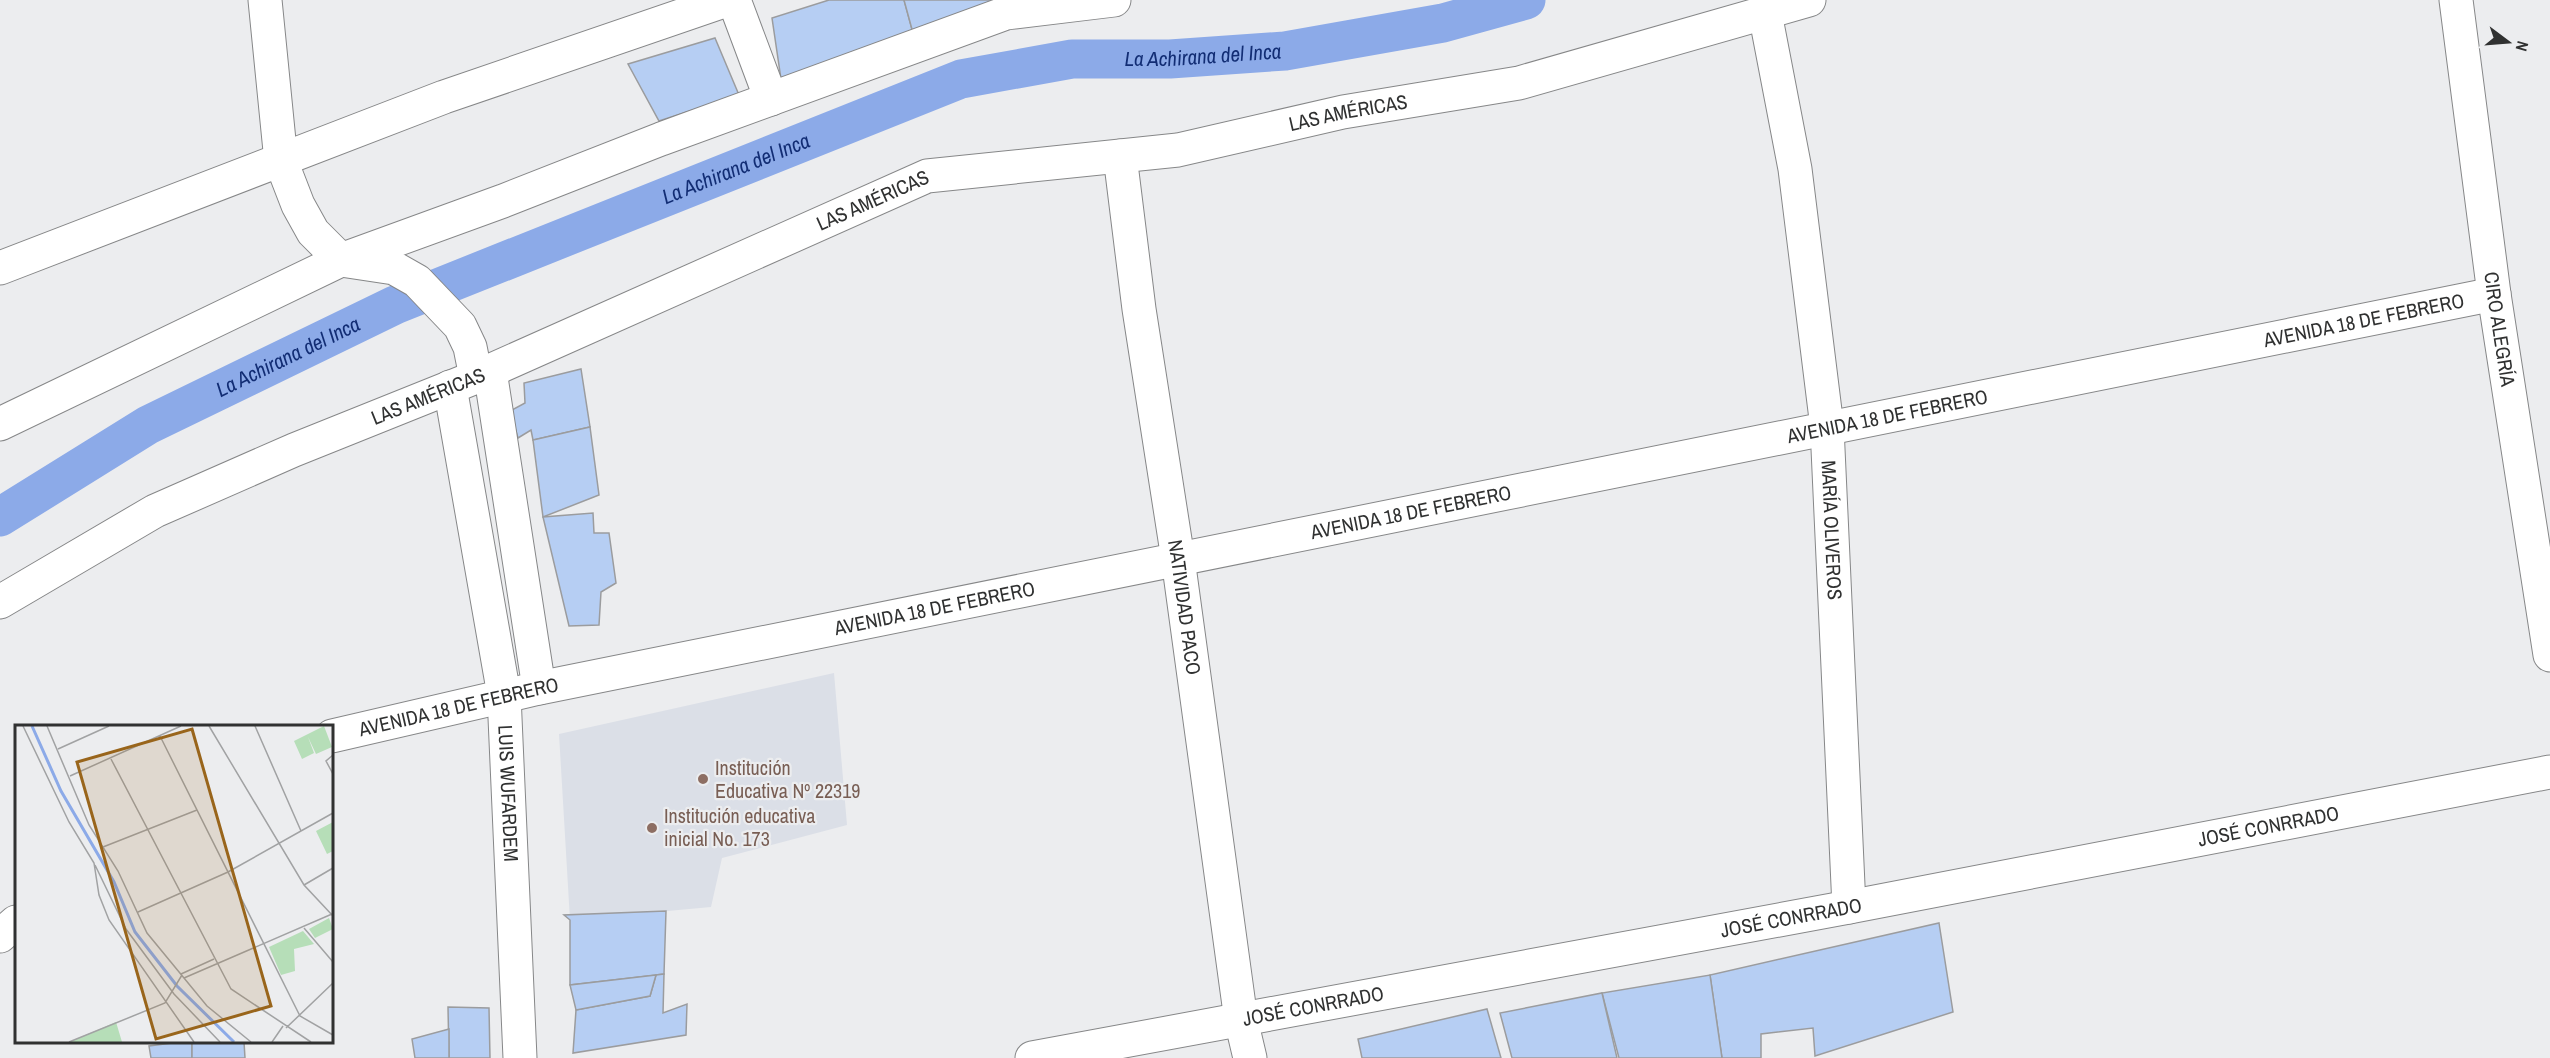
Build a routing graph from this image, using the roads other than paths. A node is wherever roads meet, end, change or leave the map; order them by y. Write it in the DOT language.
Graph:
graph roads {
  1 [pos="265,0"];
  2 [pos="727,0"];
  3 [pos="734,0"];
  4 [pos="1114,0"];
  5 [pos="1809,0"];
  6 [pos="2456,0"];
  7 [pos="1044,5"];
  8 [pos="1765,13"];
  9 [pos="771,99"];
  10 [pos="1120,156"];
  11 [pos="281,161"];
  12 [pos="341,260"];
  13 [pos="0,268"];
  14 [pos="2494,294"];
  15 [pos="472,378"];
  16 [pos="0,424"];
  17 [pos="1827,427"];
  18 [pos="1178,559"];
  19 [pos="0,602"];
  20 [pos="2550,655"];
  21 [pos="539,688"];
  22 [pos="504,695"];
  23 [pos="333,736"];
  24 [pos="2550,771"];
  25 [pos="1849,907"];
  26 [pos="15,923"];
  27 [pos="0,936"];
  28 [pos="1241,1020"];
  29 [pos="520,1058"];
  30 [pos="1032,1058"];
  31 [pos="1250,1058"];
  1 -- 11 [label="street"];
  2 -- 11 [label="street"];
  3 -- 9 [label="street"];
  4 -- 7 [label="street"];
  5 -- 8 [label="street, LAS AMÉRICAS"];
  6 -- 14 [label="street, CIRO ALEGRÍA"];
  7 -- 9 [label="street"];
  8 -- 10 [label="street, LAS AMÉRICAS"];
  8 -- 17 [label="street, MARÍA OLIVEROS"];
  9 -- 12 [label="street"];
  10 -- 15 [label="street, LAS AMÉRICAS"];
  10 -- 18 [label="street, NATIVIDAD PACO"];
  11 -- 12 [label="street"];
  11 -- 13 [label="street"];
  12 -- 15 [label="street"];
  12 -- 16 [label="street"];
  14 -- 17 [label="street, AVENIDA 18 DE FEBRERO"];
  14 -- 20 [label="street, CIRO ALEGRÍA"];
  15 -- 19 [label="street, LAS AMÉRICAS"];
  15 -- 21 [label="street"];
  15 -- 22 [label="street, LUIS WUFARDEM"];
  17 -- 18 [label="street, AVENIDA 18 DE FEBRERO"];
  17 -- 25 [label="street, MARÍA OLIVEROS"];
  18 -- 21 [label="street, AVENIDA 18 DE FEBRERO"];
  18 -- 28 [label="street, NATIVIDAD PACO"];
  21 -- 22 [label="street, AVENIDA 18 DE FEBRERO"];
  22 -- 23 [label="street, AVENIDA 18 DE FEBRERO"];
  22 -- 29 [label="street, LUIS WUFARDEM"];
  24 -- 25 [label="street, JOSÉ CONRRADO"];
  25 -- 28 [label="street, JOSÉ CONRRADO"];
  26 -- 27 [label="street"];
  28 -- 30 [label="street, JOSÉ CONRRADO"];
  28 -- 31 [label="street, NATIVIDAD PACO"];
}
